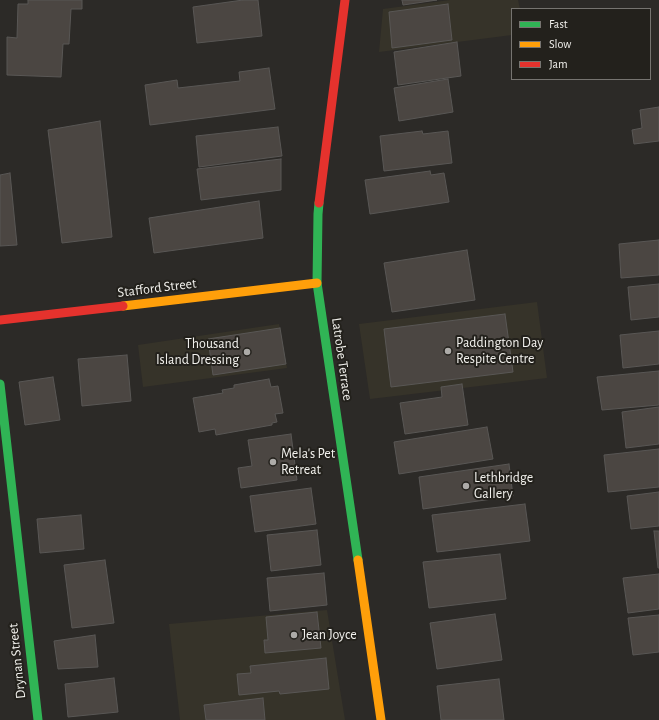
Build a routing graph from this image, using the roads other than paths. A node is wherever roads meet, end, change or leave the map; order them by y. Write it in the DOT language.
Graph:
graph roads {
  1 [pos="345,0"];
  2 [pos="317,283"];
  3 [pos="0,320"];
  4 [pos="0,384"];
  5 [pos="38,720"];
  6 [pos="381,720"];
  1 -- 2 [label="main road, Latrobe Terrace"];
  2 -- 3 [label="main road, Stafford Street"];
  2 -- 6 [label="main road, Latrobe Terrace"];
  4 -- 5 [label="main road, Drynan Street"];
}
